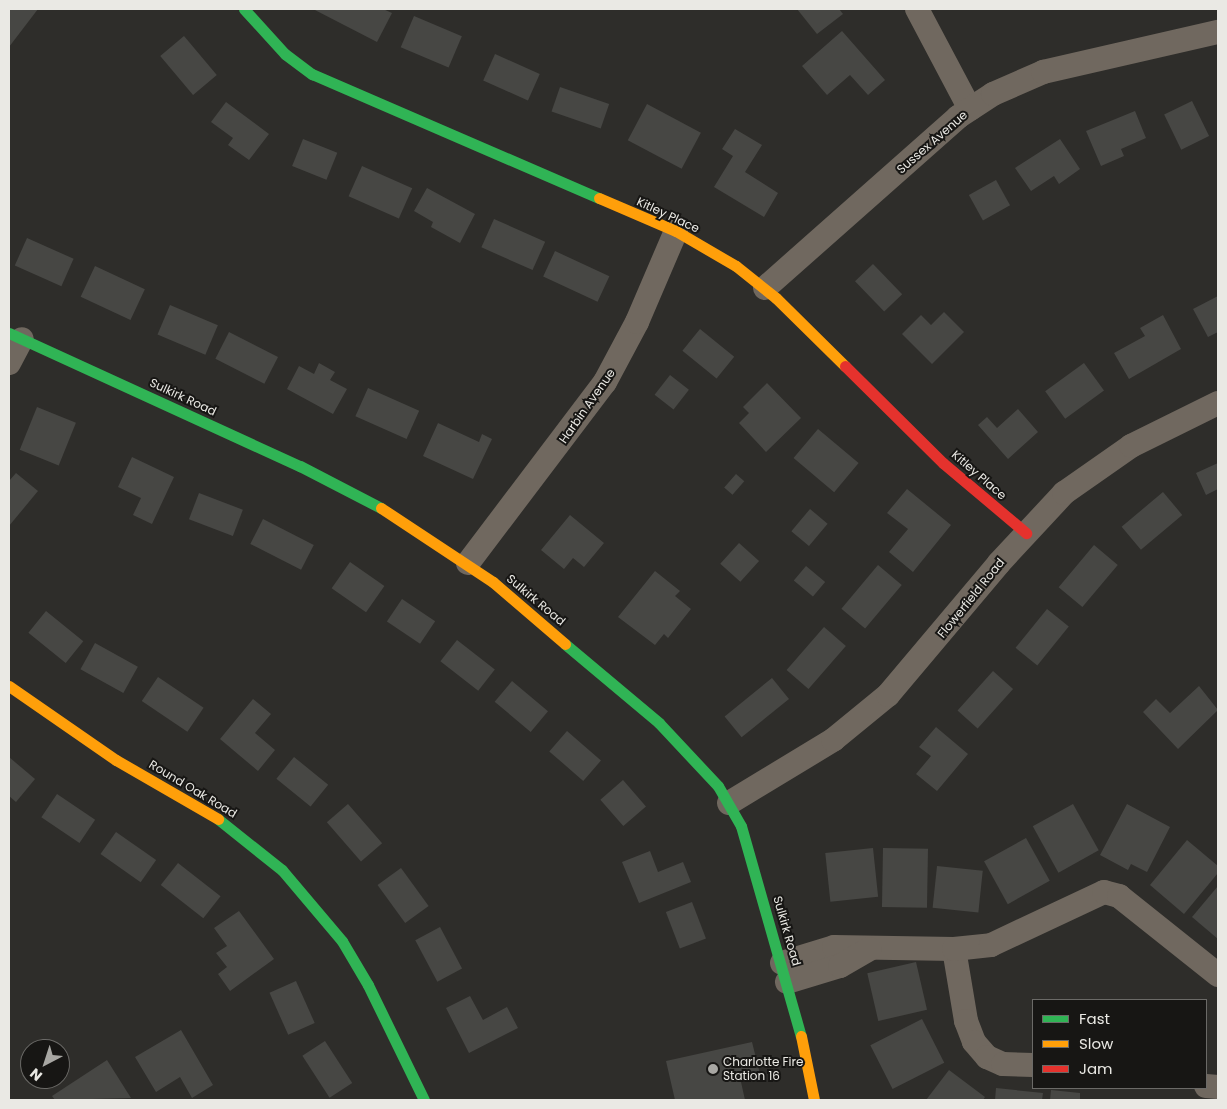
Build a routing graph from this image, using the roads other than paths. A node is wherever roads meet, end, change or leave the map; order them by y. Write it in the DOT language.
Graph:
graph roads {
  1 [pos="244,9"];
  2 [pos="917,9"];
  3 [pos="1218,32"];
  4 [pos="970,109"];
  5 [pos="676,232"];
  6 [pos="765,288"];
  7 [pos="15,336"];
  8 [pos="9,363"];
  9 [pos="1218,403"];
  10 [pos="1026,533"];
  11 [pos="468,563"];
  12 [pos="9,686"];
  13 [pos="729,804"];
  14 [pos="954,949"];
  15 [pos="785,972"];
  16 [pos="1218,975"];
  17 [pos="1032,1065"];
  18 [pos="424,1100"];
  19 [pos="814,1100"];
  1 -- 5 [label="street, Kitley Place"];
  2 -- 4 [label="street"];
  3 -- 4 [label="street, Sussex Avenue"];
  4 -- 6 [label="street, Sussex Avenue"];
  5 -- 6 [label="street, Kitley Place"];
  5 -- 11 [label="street, Harbin Avenue"];
  6 -- 10 [label="street, Kitley Place"];
  7 -- 8 [label="street"];
  7 -- 11 [label="street, Sulkirk Road"];
  9 -- 10 [label="street, Flowerfield Road"];
  10 -- 13 [label="street, Flowerfield Road"];
  11 -- 13 [label="street, Sulkirk Road"];
  12 -- 18 [label="street, Round Oak Road"];
  13 -- 15 [label="street, Sulkirk Road"];
  14 -- 15 [label="street"];
  14 -- 16 [label="street"];
  14 -- 17 [label="street"];
  15 -- 19 [label="street, Sulkirk Road"];
}
